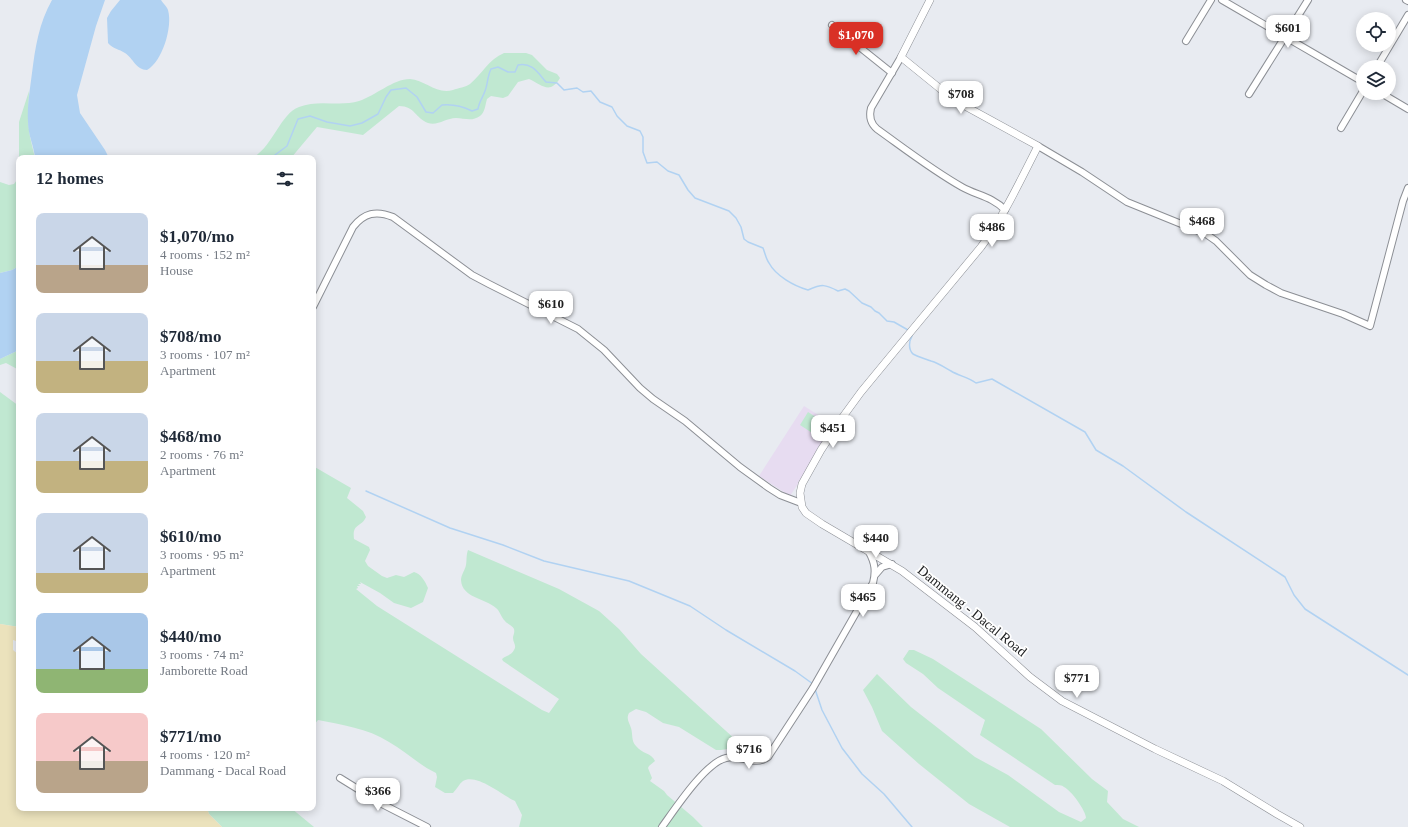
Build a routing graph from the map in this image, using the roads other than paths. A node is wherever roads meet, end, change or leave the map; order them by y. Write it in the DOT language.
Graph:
graph roads {
  1 [pos="930,0"];
  2 [pos="1211,0"];
  3 [pos="1222,0"];
  4 [pos="1308,0"];
  5 [pos="1408,15"];
  6 [pos="832,25"];
  7 [pos="1286,37"];
  8 [pos="1186,41"];
  9 [pos="901,57"];
  10 [pos="1381,60"];
  11 [pos="892,73"];
  12 [pos="1356,78"];
  13 [pos="1249,94"];
  14 [pos="1358,100"];
  15 [pos="1393,100"];
  16 [pos="1408,109"];
  17 [pos="1341,128"];
  18 [pos="1038,146"];
  19 [pos="1408,188"];
  20 [pos="1005,210"];
  21 [pos="316,301"];
  22 [pos="801,503"];
  23 [pos="869,552"];
  24 [pos="892,564"];
  25 [pos="875,576"];
  26 [pos="340,778"];
  27 [pos="426,827"];
  28 [pos="662,827"];
  29 [pos="1300,827"];
  1 -- 9 [label="street"];
  2 -- 8 [label="street"];
  3 -- 7 [label="street"];
  4 -- 7 [label="street"];
  5 -- 10 [label="street"];
  6 -- 11 [label="street"];
  7 -- 12 [label="street"];
  7 -- 13 [label="street"];
  9 -- 11 [label="street"];
  9 -- 18 [label="street"];
  11 -- 20 [label="street"];
  14 -- 17 [label="street"];
  15 -- 16 [label="street"];
  18 -- 19 [label="street"];
  18 -- 20 [label="street"];
  20 -- 22 [label="street"];
  21 -- 22 [label="street"];
  22 -- 23 [label="street, Dammang - Dacal Road"];
  23 -- 24 [label="street, Dammang - Dacal Road"];
  23 -- 25 [label="street"];
  24 -- 25 [label="street"];
  24 -- 29 [label="street, Dammang - Dacal Road"];
  25 -- 28 [label="street"];
  26 -- 27 [label="street"];
}
